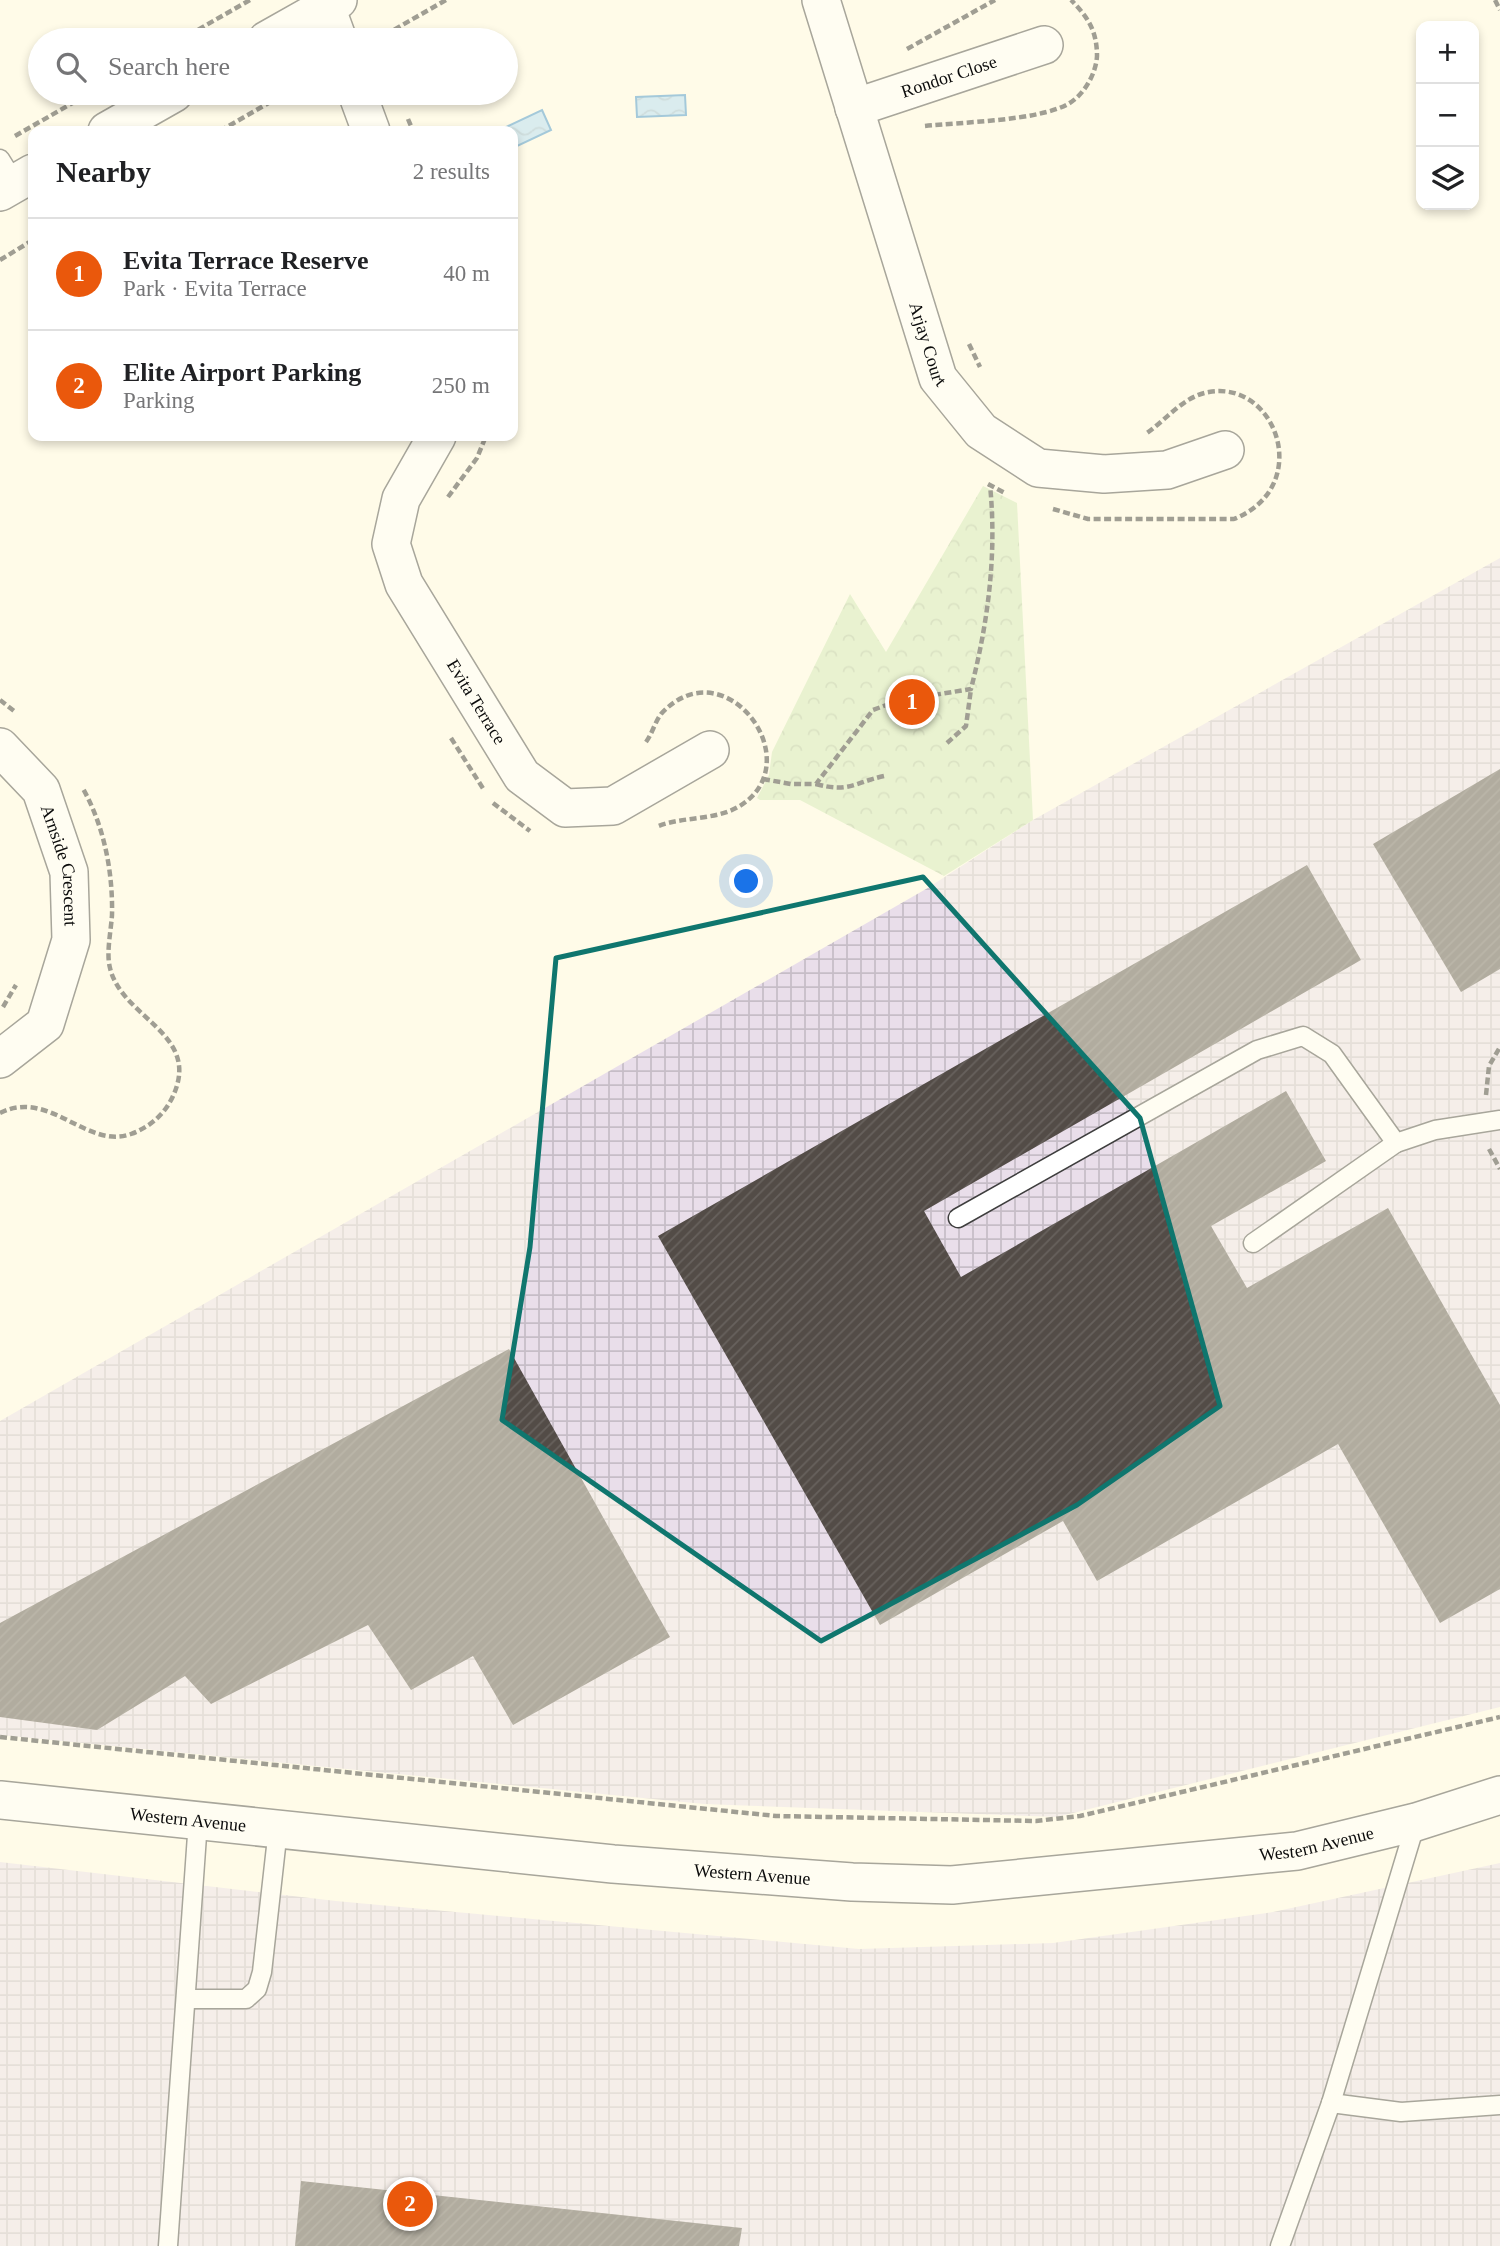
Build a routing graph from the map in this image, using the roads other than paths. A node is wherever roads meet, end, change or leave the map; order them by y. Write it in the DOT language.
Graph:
graph roads {
  1 [pos="821,0"];
  2 [pos="334,16"];
  3 [pos="300,28"];
  4 [pos="1044,45"];
  5 [pos="153,105"];
  6 [pos="361,105"];
  7 [pos="855,108"];
  8 [pos="116,126"];
  9 [pos="369,126"];
  10 [pos="434,441"];
  11 [pos="1225,450"];
  12 [pos="0,747"];
  13 [pos="710,750"];
  14 [pos="0,1059"];
  15 [pos="1500,1120"];
  16 [pos="1396,1143"];
  17 [pos="958,1218"];
  18 [pos="1254,1243"];
  19 [pos="1500,1795"];
  20 [pos="0,1800"];
  21 [pos="198,1821"];
  22 [pos="1416,1822"];
  23 [pos="278,1829"];
  24 [pos="186,1999"];
  25 [pos="1331,2103"];
  26 [pos="1500,2105"];
  27 [pos="168,2246"];
  28 [pos="1280,2246"];
  1 -- 7 [label="street, Arjay Court"];
  2 -- 3 [label="street"];
  4 -- 7 [label="street, Rondor Close"];
  5 -- 8 [label="street"];
  6 -- 9 [label="street"];
  7 -- 11 [label="street, Arjay Court"];
  10 -- 13 [label="street, Evita Terrace"];
  12 -- 14 [label="street, Arnside Crescent"];
  15 -- 16 [label="lane"];
  16 -- 17 [label="lane"];
  16 -- 18 [label="lane"];
  19 -- 22 [label="street, Western Avenue"];
  20 -- 21 [label="street, Western Avenue"];
  21 -- 23 [label="street, Western Avenue"];
  21 -- 24 [label="lane"];
  22 -- 23 [label="street, Western Avenue"];
  22 -- 25 [label="lane"];
  23 -- 24 [label="lane"];
  24 -- 27 [label="lane"];
  25 -- 26 [label="lane"];
  25 -- 28 [label="lane"];
}
